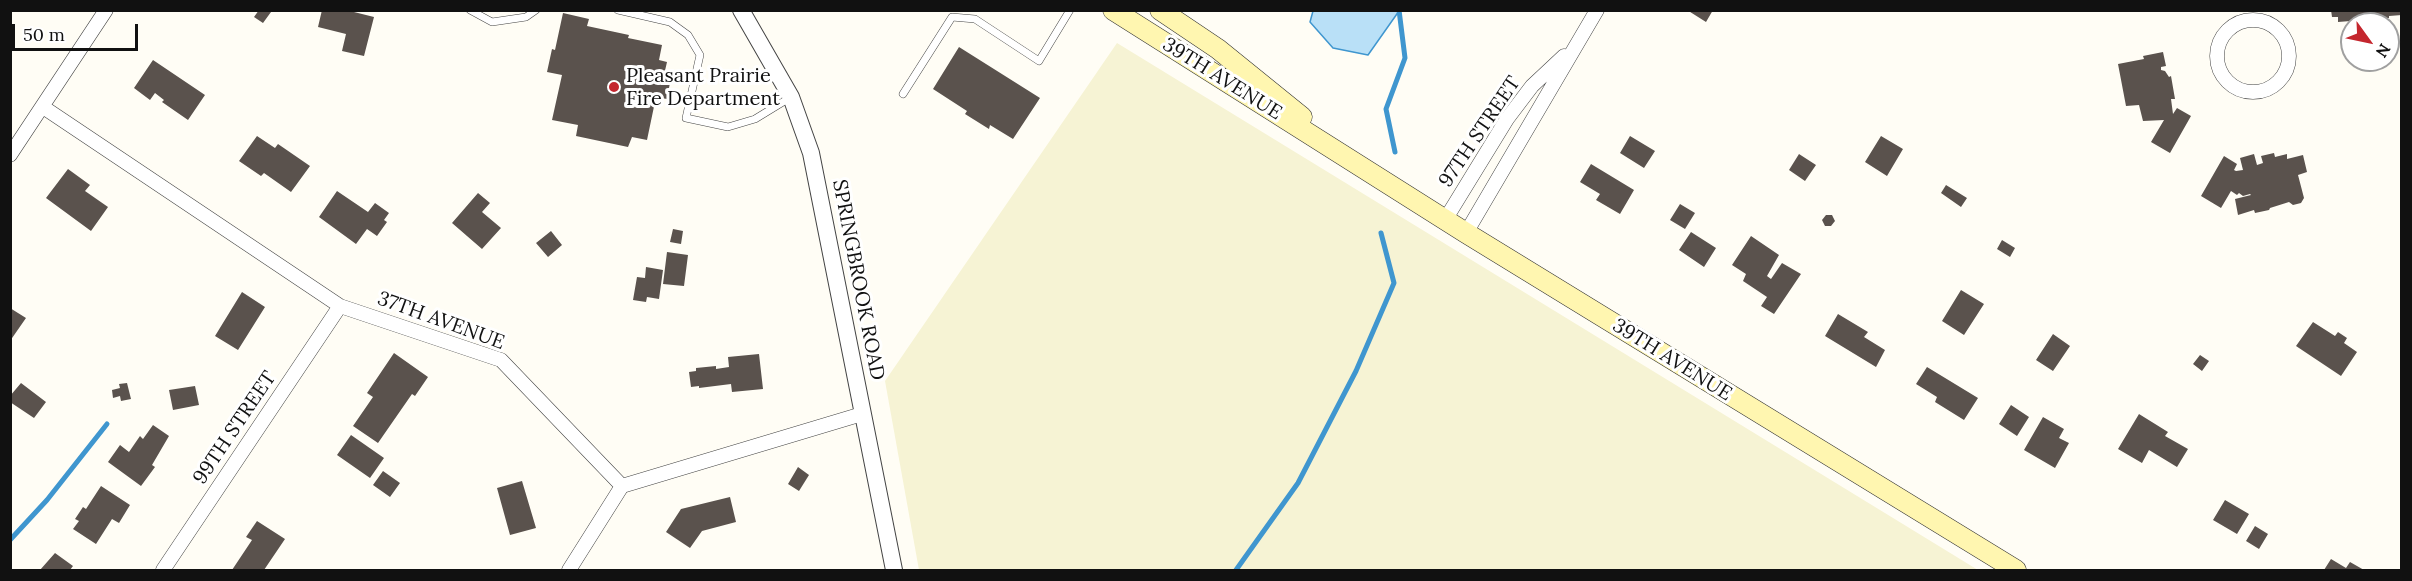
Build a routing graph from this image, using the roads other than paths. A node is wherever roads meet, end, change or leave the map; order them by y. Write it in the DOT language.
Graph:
graph roads {
  1 [pos="106,10"];
  2 [pos="470,10"];
  3 [pos="536,10"];
  4 [pos="618,10"];
  5 [pos="741,10"];
  6 [pos="1070,10"];
  7 [pos="1113,10"];
  8 [pos="1160,10"];
  9 [pos="1597,10"];
  10 [pos="2246,15"];
  11 [pos="1576,44"];
  12 [pos="903,94"];
  13 [pos="791,98"];
  14 [pos="43,107"];
  15 [pos="1330,147"];
  16 [pos="10,155"];
  17 [pos="1445,220"];
  18 [pos="1466,233"];
  19 [pos="340,306"];
  20 [pos="862,414"];
  21 [pos="622,486"];
  22 [pos="163,570"];
  23 [pos="569,570"];
  24 [pos="894,570"];
  25 [pos="2016,570"];
  1 -- 14 [label="street"];
  2 -- 3 [label="lane"];
  4 -- 13 [label="lane"];
  5 -- 13 [label="street, SPRINGBROOK ROAD"];
  6 -- 12 [label="lane"];
  7 -- 15 [label="main road, 39TH AVENUE"];
  8 -- 15 [label="main road, 39TH AVENUE"];
  9 -- 11 [label="street, 97TH STREET"];
  10 -- 10 [label="street"];
  11 -- 17 [label="street, 97TH STREET"];
  11 -- 18 [label="street, 97TH STREET"];
  13 -- 20 [label="street, SPRINGBROOK ROAD"];
  14 -- 16 [label="street"];
  14 -- 19 [label="street, 37TH AVENUE"];
  15 -- 17 [label="main road, 39TH AVENUE"];
  17 -- 18 [label="main road, 39TH AVENUE"];
  18 -- 25 [label="main road, 39TH AVENUE"];
  19 -- 21 [label="street, 37TH AVENUE"];
  19 -- 22 [label="street, 99TH STREET"];
  20 -- 21 [label="street"];
  20 -- 24 [label="street, SPRINGBROOK ROAD"];
  21 -- 23 [label="street"];
}
